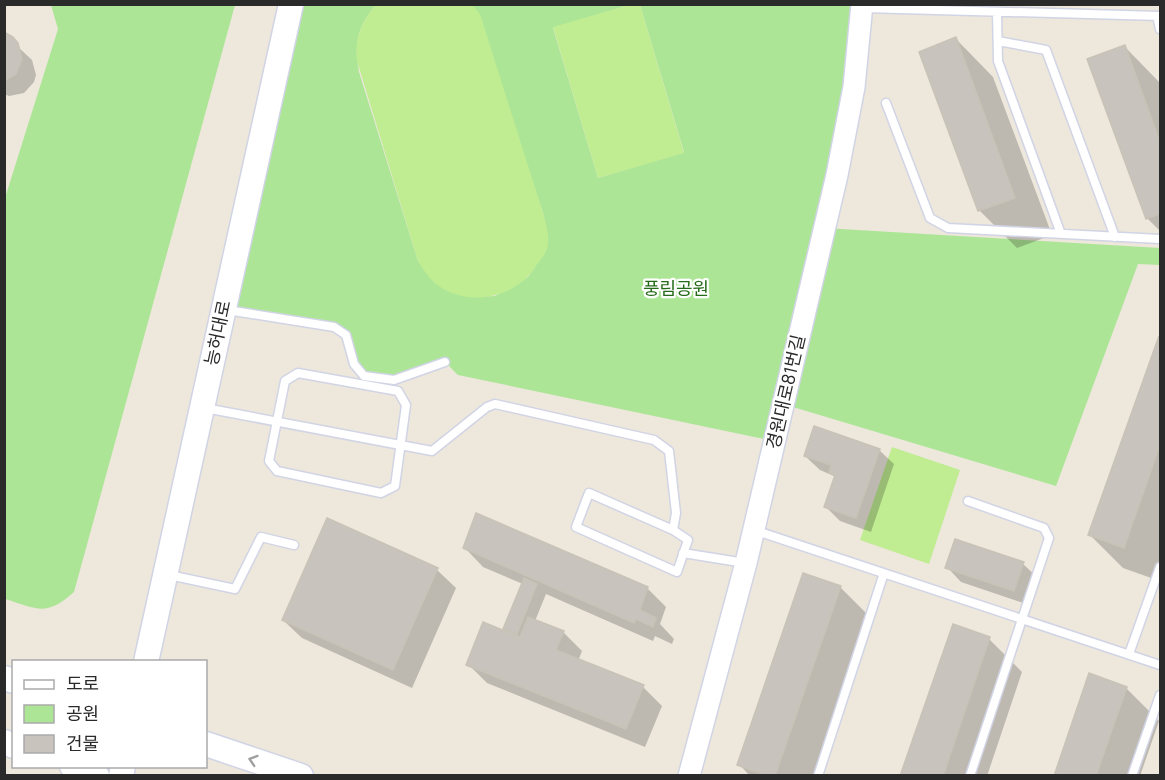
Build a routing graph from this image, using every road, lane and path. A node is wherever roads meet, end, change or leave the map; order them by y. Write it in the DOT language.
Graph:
graph roads {
  1 [pos="291,4"];
  2 [pos="1125,4"];
  3 [pos="862,6"];
  4 [pos="997,12"];
  5 [pos="1129,15"];
  6 [pos="1159,16"];
  7 [pos="1161,29"];
  8 [pos="998,41"];
  9 [pos="886,103"];
  10 [pos="1061,234"];
  11 [pos="1115,237"];
  12 [pos="1161,239"];
  13 [pos="224,309"];
  14 [pos="445,362"];
  15 [pos="202,408"];
  16 [pos="277,422"];
  17 [pos="401,444"];
  18 [pos="968,501"];
  19 [pos="673,530"];
  20 [pos="753,530"];
  21 [pos="294,545"];
  22 [pos="683,553"];
  23 [pos="746,563"];
  24 [pos="1161,567"];
  25 [pos="884,573"];
  26 [pos="165,574"];
  27 [pos="1022,619"];
  28 [pos="1129,654"];
  29 [pos="146,660"];
  30 [pos="1161,665"];
  31 [pos="1161,695"];
  32 [pos="207,744"];
  33 [pos="77,768"];
  34 [pos="97,776"];
  35 [pos="301,776"];
  36 [pos="689,776"];
  37 [pos="818,776"];
  38 [pos="970,776"];
  39 [pos="1132,776"];
  1 -- 13 [label="main road, 능허대로"];
  2 -- 5 [label="lane"];
  3 -- 4 [label="lane"];
  3 -- 20 [label="street, 경원대로81번길"];
  4 -- 5 [label="lane"];
  4 -- 8 [label="lane"];
  5 -- 6 [label="lane"];
  6 -- 7 [label="lane"];
  8 -- 10 [label="lane"];
  8 -- 11 [label="lane"];
  9 -- 10 [label="lane"];
  10 -- 11 [label="lane"];
  11 -- 12 [label="lane"];
  13 -- 14 [label="lane"];
  13 -- 15 [label="main road, 능허대로"];
  15 -- 16 [label="lane"];
  15 -- 26 [label="main road, 능허대로"];
  16 -- 17 [label="lane"];
  16 -- 17 [label="lane"];
  16 -- 17 [label="lane"];
  17 -- 19 [label="lane"];
  18 -- 27 [label="lane"];
  19 -- 22 [label="lane"];
  19 -- 22 [label="lane"];
  20 -- 23 [label="street, 경원대로81번길"];
  20 -- 25 [label="lane"];
  21 -- 26 [label="lane"];
  22 -- 23 [label="lane"];
  23 -- 36 [label="street, 경원대로81번길"];
  24 -- 28 [label="lane"];
  25 -- 27 [label="lane"];
  25 -- 37 [label="lane"];
  26 -- 29 [label="main road, 능허대로"];
  27 -- 28 [label="lane"];
  27 -- 38 [label="lane"];
  28 -- 30 [label="lane"];
  31 -- 39 [label="lane"];
  35 -- 32 [label="main road, one-way"];
  33 -- 34 [label="main road"];
}
